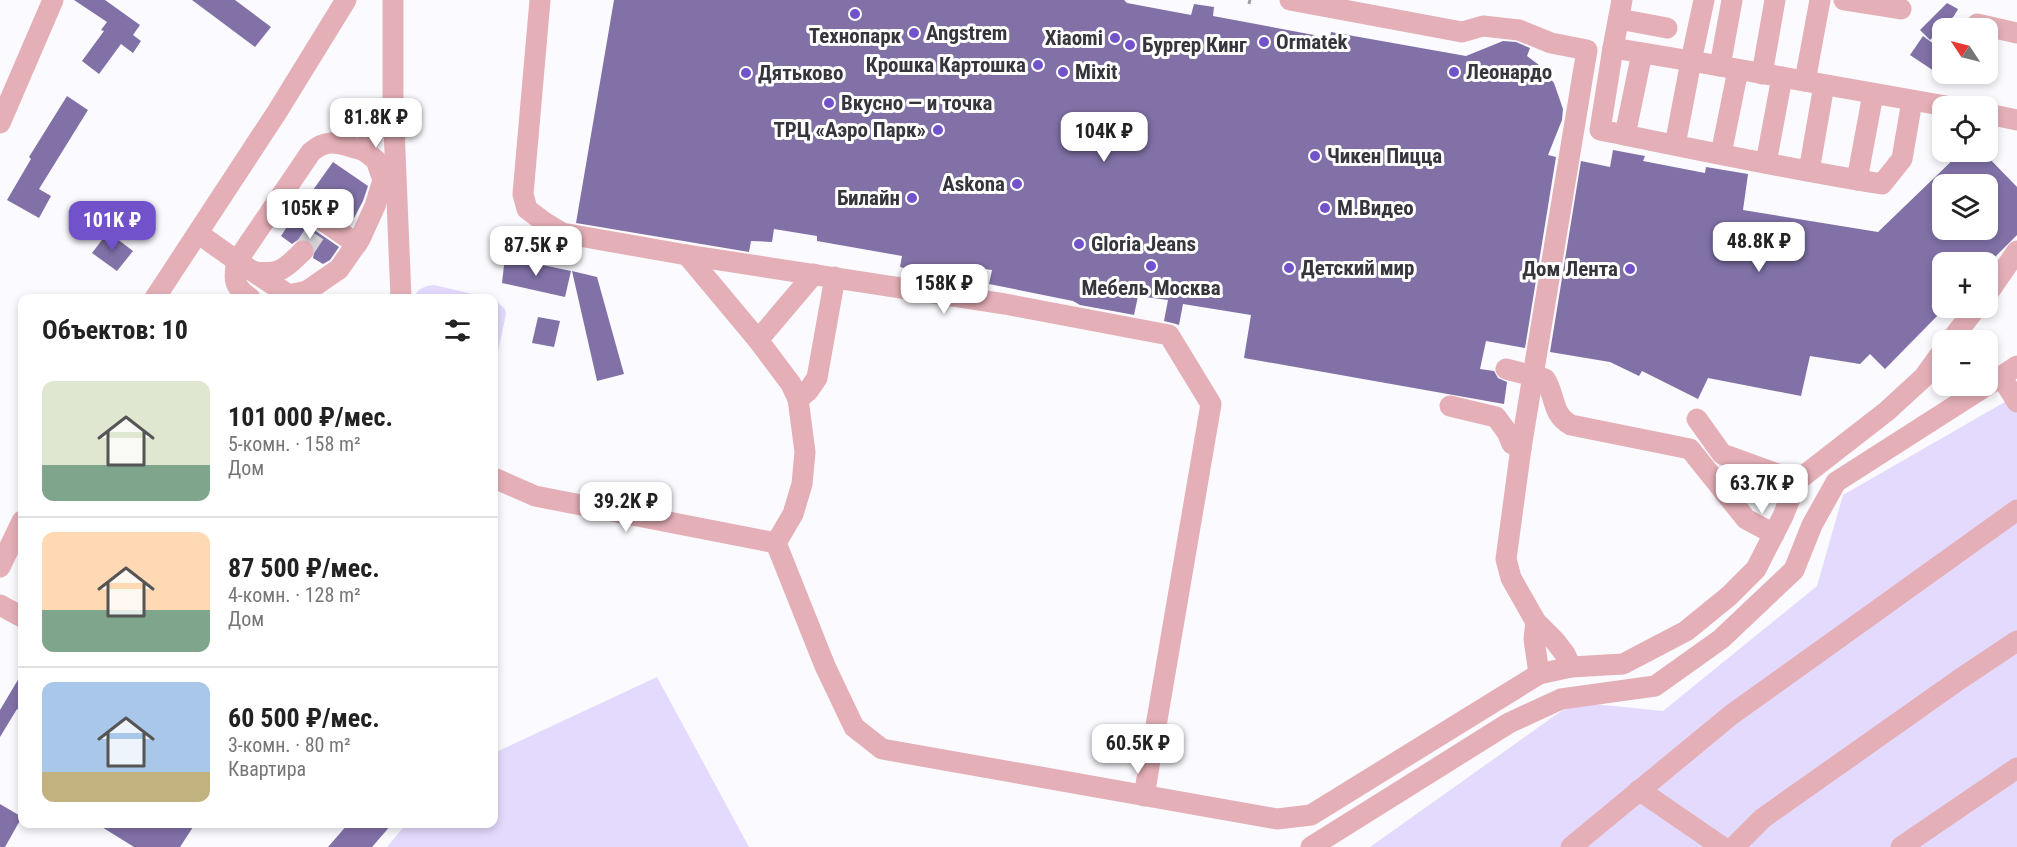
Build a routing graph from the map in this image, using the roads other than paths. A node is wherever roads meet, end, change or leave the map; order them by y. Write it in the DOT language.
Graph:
graph roads {
  1 [pos="53,0"];
  2 [pos="393,0"];
  3 [pos="540,0"];
  4 [pos="1290,0"];
  5 [pos="1704,0"];
  6 [pos="1732,0"];
  7 [pos="1775,0"];
  8 [pos="1820,0"];
  9 [pos="1844,0"];
  10 [pos="338,3"];
  11 [pos="1900,9"];
  12 [pos="1621,10"];
  13 [pos="1667,28"];
  14 [pos="1998,29"];
  15 [pos="2017,33"];
  16 [pos="1613,48"];
  17 [pos="1642,53"];
  18 [pos="1691,61"];
  19 [pos="1729,68"];
  20 [pos="1772,76"];
  21 [pos="1815,83"];
  22 [pos="1873,94"];
  23 [pos="1912,101"];
  24 [pos="393,103"];
  25 [pos="1932,104"];
  26 [pos="1998,116"];
  27 [pos="2017,120"];
  28 [pos="0,123"];
  29 [pos="1625,135"];
  30 [pos="1675,145"];
  31 [pos="363,150"];
  32 [pos="1721,154"];
  33 [pos="1766,163"];
  34 [pos="1809,171"];
  35 [pos="1857,180"];
  36 [pos="283,192"];
  37 [pos="199,234"];
  38 [pos="357,244"];
  39 [pos="303,251"];
  40 [pos="2017,251"];
  41 [pos="687,255"];
  42 [pos="246,267"];
  43 [pos="825,276"];
  44 [pos="1998,279"];
  45 [pos="158,294"];
  46 [pos="244,294"];
  47 [pos="288,294"];
  48 [pos="294,294"];
  49 [pos="401,294"];
  50 [pos="1968,318"];
  51 [pos="1959,330"];
  52 [pos="758,340"];
  53 [pos="1932,366"];
  54 [pos="1506,369"];
  55 [pos="1998,378"];
  56 [pos="1970,396"];
  57 [pos="798,399"];
  58 [pos="2017,402"];
  59 [pos="1450,406"];
  60 [pos="1697,419"];
  61 [pos="1521,448"];
  62 [pos="498,480"];
  63 [pos="1797,481"];
  64 [pos="2017,510"];
  65 [pos="18,529"];
  66 [pos="1774,534"];
  67 [pos="776,543"];
  68 [pos="0,567"];
  69 [pos="0,605"];
  70 [pos="18,615"];
  71 [pos="1536,622"];
  72 [pos="2017,641"];
  73 [pos="1571,667"];
  74 [pos="1539,674"];
  75 [pos="2017,768"];
  76 [pos="1639,790"];
  77 [pos="1144,796"];
  78 [pos="1311,847"];
  79 [pos="1571,847"];
  80 [pos="1722,847"];
  81 [pos="1734,847"];
  82 [pos="1901,847"];
  1 -- 28 [label="street"];
  2 -- 24 [label="street"];
  3 -- 41 [label="street"];
  4 -- 61 [label="street"];
  5 -- 18 [label="street"];
  6 -- 19 [label="street"];
  7 -- 20 [label="street"];
  8 -- 21 [label="street"];
  9 -- 11 [label="street"];
  10 -- 37 [label="street"];
  12 -- 13 [label="street"];
  12 -- 16 [label="street"];
  14 -- 15 [label="street"];
  16 -- 17 [label="street"];
  16 -- 29 [label="street"];
  17 -- 18 [label="street"];
  17 -- 29 [label="street"];
  18 -- 19 [label="street"];
  18 -- 30 [label="street"];
  19 -- 20 [label="street"];
  19 -- 32 [label="street"];
  20 -- 21 [label="street"];
  20 -- 33 [label="street"];
  21 -- 22 [label="street"];
  21 -- 34 [label="street"];
  22 -- 23 [label="street"];
  22 -- 35 [label="street"];
  23 -- 25 [label="street"];
  23 -- 35 [label="street"];
  24 -- 31 [label="street"];
  24 -- 49 [label="street"];
  26 -- 27 [label="street"];
  29 -- 30 [label="street"];
  30 -- 32 [label="street"];
  31 -- 36 [label="street"];
  31 -- 38 [label="street"];
  32 -- 33 [label="street"];
  33 -- 34 [label="street"];
  34 -- 35 [label="street"];
  36 -- 38 [label="street"];
  36 -- 42 [label="street"];
  37 -- 42 [label="street"];
  37 -- 45 [label="street"];
  38 -- 48 [label="street"];
  39 -- 42 [label="street"];
  40 -- 44 [label="street"];
  41 -- 43 [label="street"];
  41 -- 52 [label="street"];
  42 -- 46 [label="street"];
  42 -- 47 [label="street"];
  43 -- 52 [label="street"];
  43 -- 57 [label="street"];
  43 -- 77 [label="street"];
  50 -- 51 [label="street"];
  52 -- 57 [label="street"];
  53 -- 63 [label="street"];
  54 -- 66 [label="street"];
  55 -- 58 [label="street"];
  56 -- 78 [label="street"];
  57 -- 67 [label="street"];
  59 -- 61 [label="street"];
  60 -- 63 [label="street"];
  61 -- 71 [label="street"];
  62 -- 67 [label="street"];
  63 -- 66 [label="street"];
  64 -- 76 [label="street"];
  65 -- 68 [label="street"];
  66 -- 73 [label="street"];
  67 -- 77 [label="street"];
  69 -- 70 [label="street"];
  71 -- 73 [label="street"];
  71 -- 74 [label="street"];
  72 -- 81 [label="street"];
  73 -- 74 [label="street"];
  74 -- 77 [label="street"];
  75 -- 82 [label="street"];
  76 -- 79 [label="street"];
  76 -- 80 [label="street"];
}
